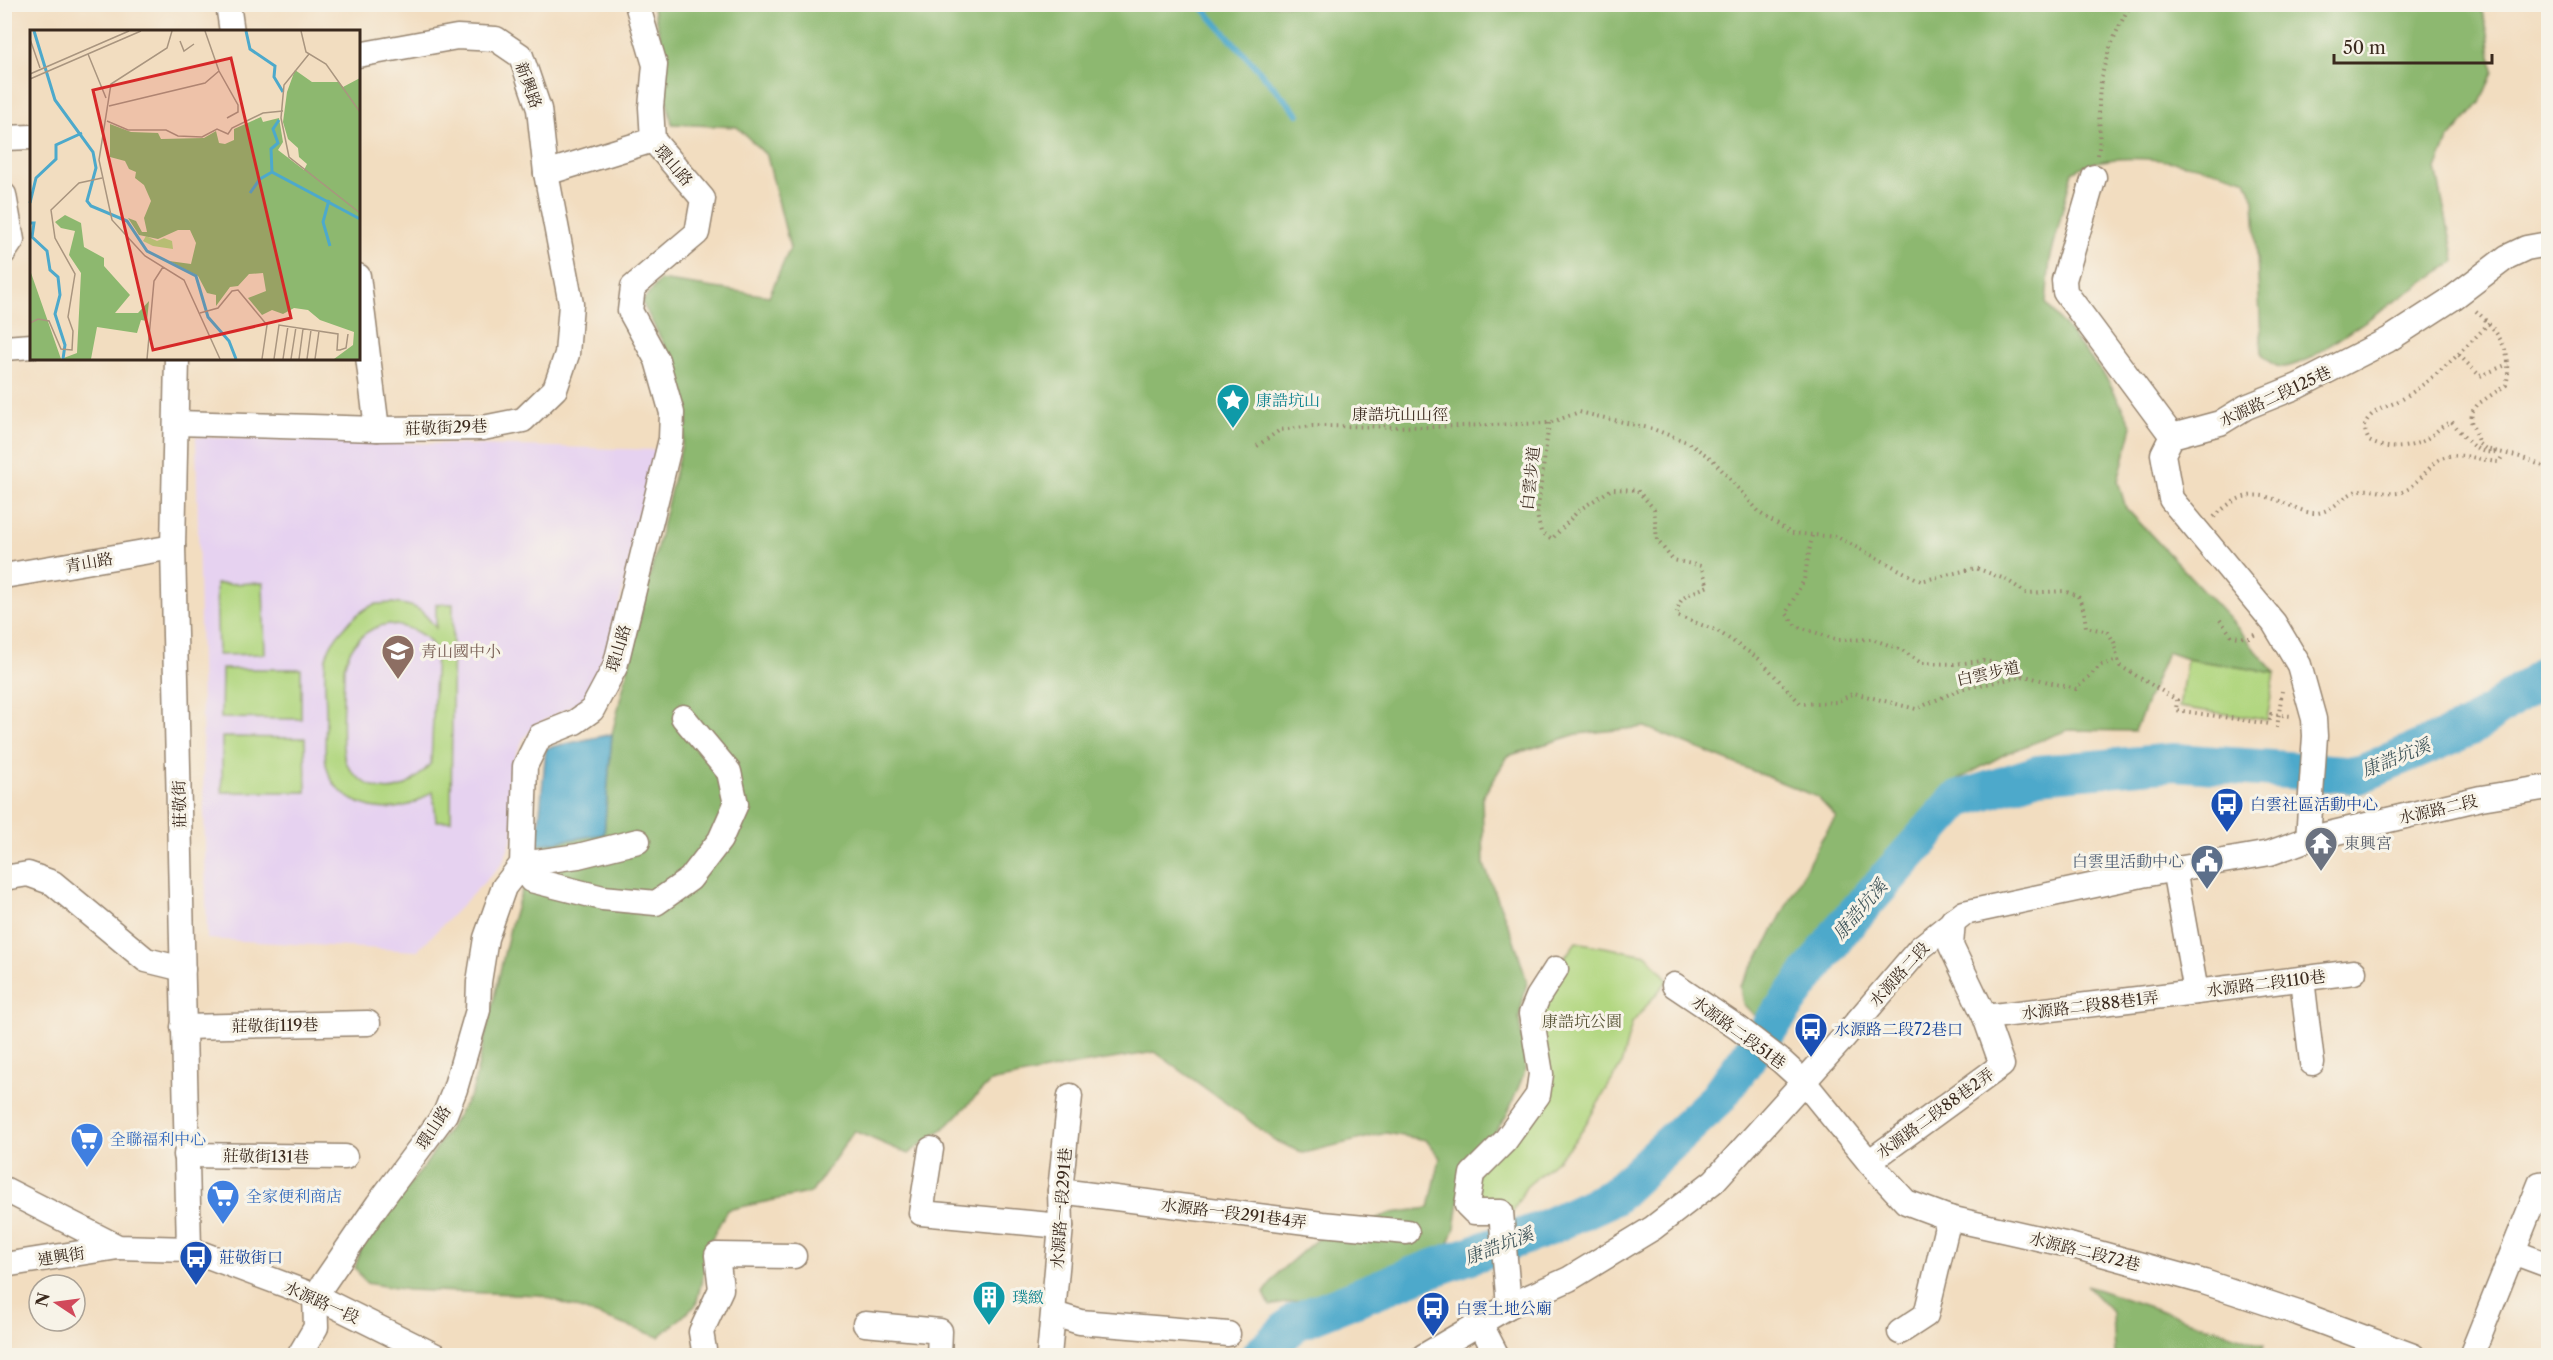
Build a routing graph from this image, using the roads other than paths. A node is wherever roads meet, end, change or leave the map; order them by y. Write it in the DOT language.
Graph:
graph roads {
  1 [pos="228,4"];
  2 [pos="637,4"];
  3 [pos="232,30"];
  4 [pos="360,56"];
  5 [pos="30,137"];
  6 [pos="4,138"];
  7 [pos="652,140"];
  8 [pos="546,173"];
  9 [pos="2094,177"];
  10 [pos="4,195"];
  11 [pos="2548,244"];
  12 [pos="4,252"];
  13 [pos="360,292"];
  14 [pos="30,346"];
  15 [pos="4,348"];
  16 [pos="177,360"];
  17 [pos="177,423"];
  18 [pos="377,429"];
  19 [pos="2172,436"];
  20 [pos="173,547"];
  21 [pos="4,576"];
  22 [pos="683,717"];
  23 [pos="2548,787"];
  24 [pos="2309,829"];
  25 [pos="638,841"];
  26 [pos="522,864"];
  27 [pos="2174,869"];
  28 [pos="4,878"];
  29 [pos="1953,920"];
  30 [pos="183,969"];
  31 [pos="1556,969"];
  32 [pos="2354,972"];
  33 [pos="2302,979"];
  34 [pos="1674,985"];
  35 [pos="2196,992"];
  36 [pos="1985,1017"];
  37 [pos="368,1023"];
  38 [pos="183,1028"];
  39 [pos="2312,1063"];
  40 [pos="1804,1082"];
  41 [pos="1070,1096"];
  42 [pos="931,1149"];
  43 [pos="186,1155"];
  44 [pos="345,1156"];
  45 [pos="1869,1162"];
  46 [pos="2548,1183"];
  47 [pos="4,1189"];
  48 [pos="1060,1191"];
  49 [pos="1949,1218"];
  50 [pos="1061,1226"];
  51 [pos="1407,1232"];
  52 [pos="118,1247"];
  53 [pos="189,1249"];
  54 [pos="2513,1252"];
  55 [pos="794,1256"];
  56 [pos="4,1265"];
  57 [pos="2548,1265"];
  58 [pos="315,1296"];
  59 [pos="1509,1306"];
  60 [pos="1054,1314"];
  61 [pos="1480,1323"];
  62 [pos="865,1324"];
  63 [pos="1900,1332"];
  64 [pos="1228,1334"];
  65 [pos="299,1356"];
  66 [pos="436,1356"];
  67 [pos="705,1356"];
  68 [pos="939,1356"];
  69 [pos="1049,1356"];
  70 [pos="1424,1356"];
  71 [pos="1497,1356"];
  72 [pos="2413,1356"];
  73 [pos="2471,1356"];
  1 -- 3 [label="street"];
  2 -- 7 [label="street, 環山路"];
  4 -- 8 [label="street, 新興路"];
  5 -- 6 [label="street"];
  7 -- 8 [label="street"];
  7 -- 26 [label="street, 環山路"];
  8 -- 18 [label="street, 莊敬街29巷"];
  9 -- 19 [label="street"];
  10 -- 12 [label="street"];
  11 -- 19 [label="street, 水源路二段125巷"];
  13 -- 18 [label="street"];
  14 -- 15 [label="street"];
  16 -- 17 [label="street, 莊敬街"];
  17 -- 18 [label="street, 莊敬街29巷"];
  17 -- 20 [label="street, 莊敬街"];
  19 -- 24 [label="street"];
  20 -- 21 [label="street, 青山路"];
  20 -- 30 [label="street, 莊敬街"];
  22 -- 26 [label="street"];
  23 -- 24 [label="street, 水源路二段"];
  24 -- 27 [label="street, 水源路二段"];
  25 -- 26 [label="street"];
  26 -- 58 [label="street, 環山路"];
  27 -- 29 [label="street, 水源路二段"];
  27 -- 35 [label="street, 水源路二段110巷"];
  28 -- 30 [label="street"];
  29 -- 36 [label="street"];
  29 -- 40 [label="street, 水源路二段"];
  30 -- 38 [label="street, 莊敬街"];
  31 -- 59 [label="street"];
  32 -- 33 [label="street, 水源路二段110巷"];
  33 -- 35 [label="street, 水源路二段110巷"];
  33 -- 39 [label="street"];
  34 -- 40 [label="street, 水源路二段51巷"];
  35 -- 36 [label="street, 水源路二段88巷1弄"];
  36 -- 45 [label="street, 水源路二段88巷2弄"];
  37 -- 38 [label="street, 莊敬街119巷"];
  38 -- 43 [label="street, 莊敬街"];
  40 -- 45 [label="street, 水源路二段72巷"];
  40 -- 59 [label="street, 水源路二段"];
  41 -- 48 [label="street, 水源路一段291巷"];
  42 -- 50 [label="street"];
  43 -- 44 [label="street, 莊敬街131巷"];
  43 -- 53 [label="street, 莊敬街"];
  45 -- 49 [label="street, 水源路二段72巷"];
  46 -- 54 [label="street"];
  47 -- 52 [label="street, 水源路一段"];
  48 -- 50 [label="street, 水源路一段291巷"];
  48 -- 51 [label="street, 水源路一段291巷4弄"];
  49 -- 63 [label="street"];
  49 -- 72 [label="street, 水源路二段72巷"];
  50 -- 60 [label="street, 水源路一段291巷"];
  52 -- 53 [label="street, 水源路一段"];
  52 -- 56 [label="street, 連興街"];
  53 -- 58 [label="street, 水源路一段"];
  54 -- 57 [label="street"];
  54 -- 73 [label="street"];
  55 -- 67 [label="street"];
  58 -- 65 [label="street"];
  58 -- 66 [label="street, 水源路一段"];
  59 -- 61 [label="street, 水源路二段"];
  60 -- 64 [label="street"];
  60 -- 69 [label="street, 水源路一段291巷"];
  61 -- 70 [label="street, 水源路二段"];
  61 -- 71 [label="street"];
  62 -- 68 [label="street"];
}
